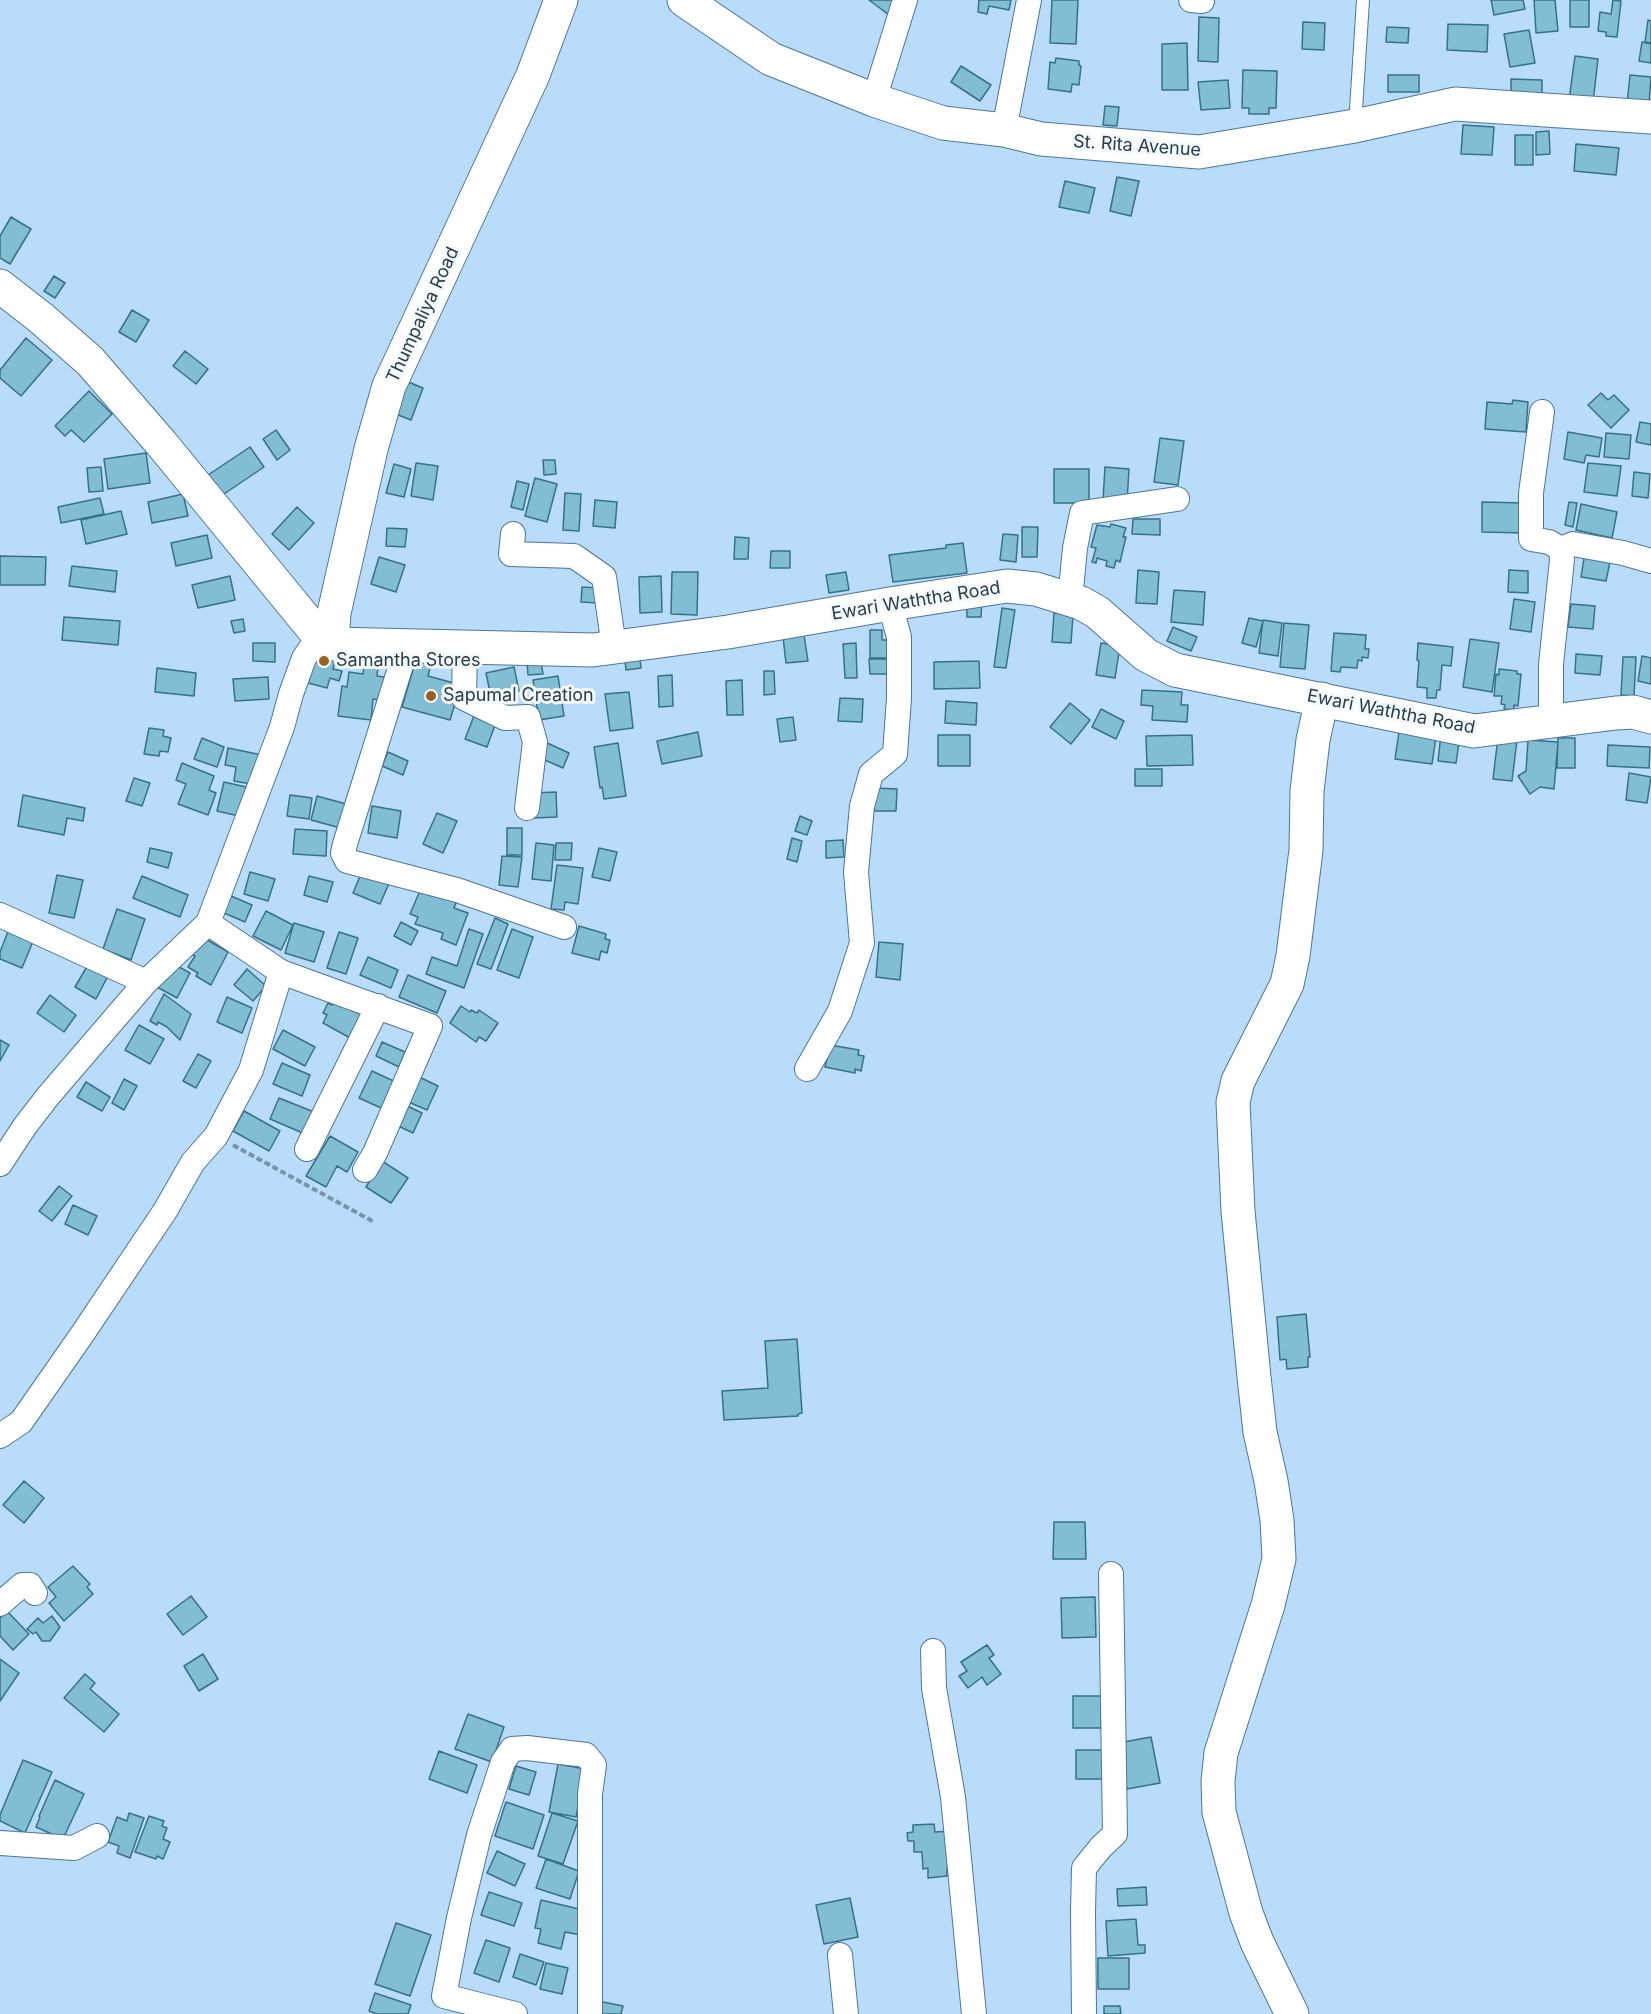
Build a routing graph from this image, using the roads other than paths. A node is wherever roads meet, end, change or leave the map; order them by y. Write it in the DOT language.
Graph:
graph roads {
  1 [pos="561,0"];
  2 [pos="905,0"];
  3 [pos="1029,0"];
  4 [pos="1363,0"];
  5 [pos="700,5"];
  6 [pos="874,100"];
  7 [pos="1651,117"];
  8 [pos="1355,126"];
  9 [pos="1004,130"];
  10 [pos="0,286"];
  11 [pos="1542,412"];
  12 [pos="1178,499"];
  13 [pos="513,534"];
  14 [pos="1561,549"];
  15 [pos="1651,558"];
  16 [pos="1070,600"];
  17 [pos="890,604"];
  18 [pos="326,640"];
  19 [pos="407,646"];
  20 [pos="465,647"];
  21 [pos="614,647"];
  22 [pos="1322,699"];
  23 [pos="1651,717"];
  24 [pos="1551,720"];
  25 [pos="527,808"];
  26 [pos="0,915"];
  27 [pos="208,923"];
  28 [pos="564,927"];
  29 [pos="281,972"];
  30 [pos="146,982"];
  31 [pos="378,1006"];
  32 [pos="807,1069"];
  33 [pos="307,1149"];
  34 [pos="0,1164"];
  35 [pos="365,1170"];
  36 [pos="0,1436"];
  37 [pos="1111,1574"];
  38 [pos="35,1593"];
  39 [pos="0,1604"];
  40 [pos="933,1651"];
  41 [pos="97,1836"];
  42 [pos="0,1844"];
  43 [pos="840,1955"];
  44 [pos="515,2014"];
  45 [pos="590,2014"];
  46 [pos="846,2014"];
  47 [pos="974,2014"];
  48 [pos="1084,2014"];
  49 [pos="1292,2014"];
  1 -- 18 [label="street, Thumpaliya Road"];
  2 -- 6 [label="street"];
  3 -- 9 [label="street"];
  4 -- 8 [label="lane"];
  5 -- 6 [label="street, St. Rita Avenue"];
  6 -- 9 [label="street, St. Rita Avenue"];
  7 -- 8 [label="street, St. Rita Avenue"];
  8 -- 9 [label="street, St. Rita Avenue"];
  10 -- 18 [label="street"];
  11 -- 14 [label="street"];
  12 -- 16 [label="street"];
  13 -- 21 [label="street"];
  14 -- 15 [label="street"];
  14 -- 24 [label="street"];
  16 -- 17 [label="street, Ewari Waththa Road"];
  16 -- 22 [label="street, Ewari Waththa Road"];
  17 -- 21 [label="street, Ewari Waththa Road"];
  17 -- 32 [label="street"];
  18 -- 19 [label="street, Ewari Waththa Road"];
  18 -- 27 [label="street"];
  19 -- 20 [label="street, Ewari Waththa Road"];
  19 -- 28 [label="street"];
  20 -- 21 [label="street, Ewari Waththa Road"];
  20 -- 25 [label="street"];
  22 -- 24 [label="street, Ewari Waththa Road"];
  22 -- 49 [label="street"];
  23 -- 24 [label="street, Ewari Waththa Road"];
  26 -- 30 [label="street"];
  27 -- 29 [label="street"];
  27 -- 30 [label="street"];
  29 -- 31 [label="street"];
  29 -- 36 [label="street"];
  30 -- 34 [label="street"];
  31 -- 33 [label="street"];
  31 -- 35 [label="street"];
  37 -- 48 [label="street"];
  38 -- 39 [label="street"];
  40 -- 47 [label="street"];
  41 -- 42 [label="street"];
  43 -- 46 [label="street"];
  44 -- 45 [label="street"];
}
